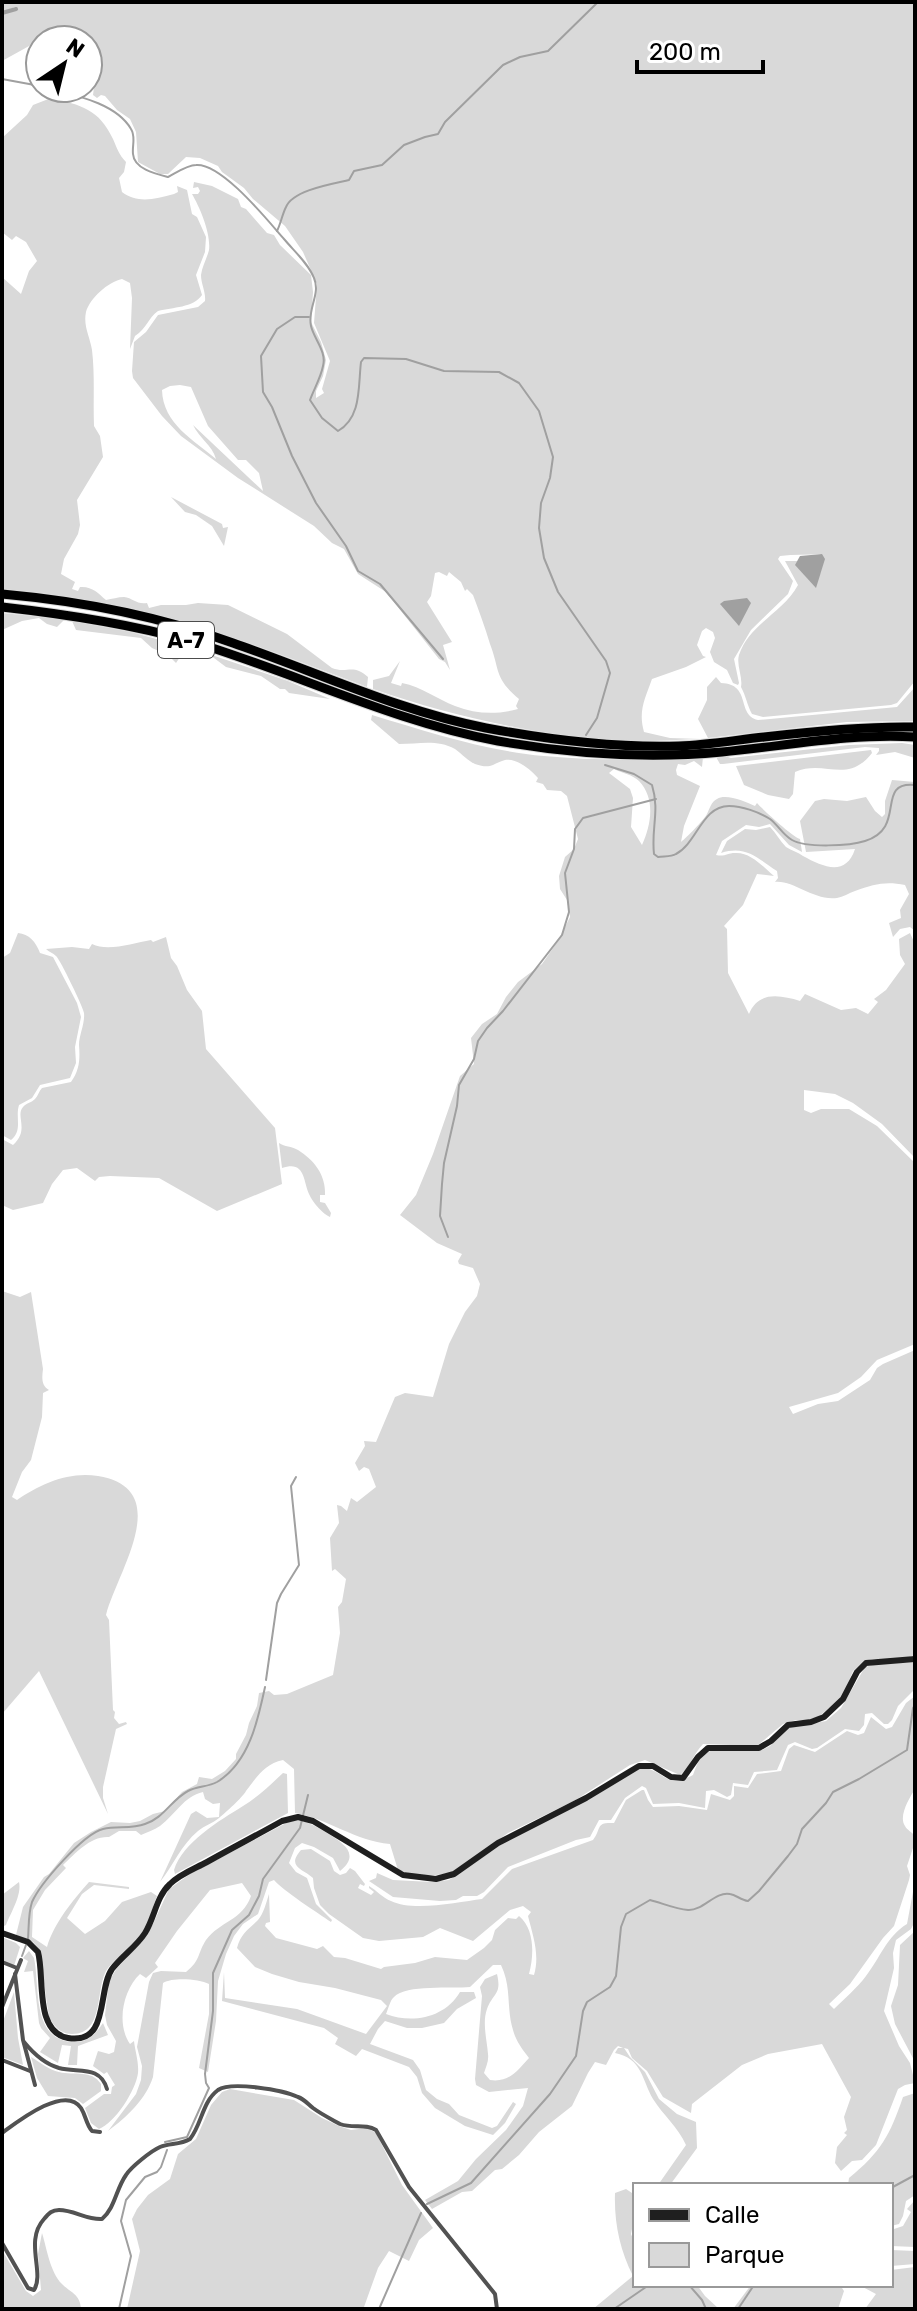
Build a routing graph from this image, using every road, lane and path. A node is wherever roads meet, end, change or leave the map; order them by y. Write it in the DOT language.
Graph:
graph roads {
  1 [pos="2,594"];
  2 [pos="2,607"];
  3 [pos="915,727"];
  4 [pos="915,737"];
  5 [pos="580,747"];
  6 [pos="719,747"];
  7 [pos="915,1659"];
  8 [pos="2,1933"];
  9 [pos="21,1960"];
  10 [pos="2,1962"];
  11 [pos="17,1968"];
  12 [pos="15,1974"];
  13 [pos="2,2007"];
  14 [pos="23,2040"];
  15 [pos="2,2060"];
  16 [pos="30,2071"];
  17 [pos="35,2085"];
  18 [pos="107,2089"];
  19 [pos="100,2132"];
  20 [pos="2,2133"];
  21 [pos="2,2243"];
  22 [pos="497,2309"];
  1 -- 5 [label="highway, A-7"];
  2 -- 5 [label="highway, A-7"];
  3 -- 6 [label="highway, A-7"];
  4 -- 6 [label="highway, A-7"];
  5 -- 6 [label="highway, A-7"];
  7 -- 8 [label="street"];
  9 -- 11 [label="street"];
  10 -- 11 [label="street"];
  11 -- 12 [label="street"];
  12 -- 13 [label="street"];
  12 -- 14 [label="street"];
  14 -- 16 [label="street"];
  14 -- 18 [label="street"];
  15 -- 16 [label="street"];
  16 -- 17 [label="street"];
  19 -- 20 [label="street"];
  21 -- 22 [label="street"];
}
